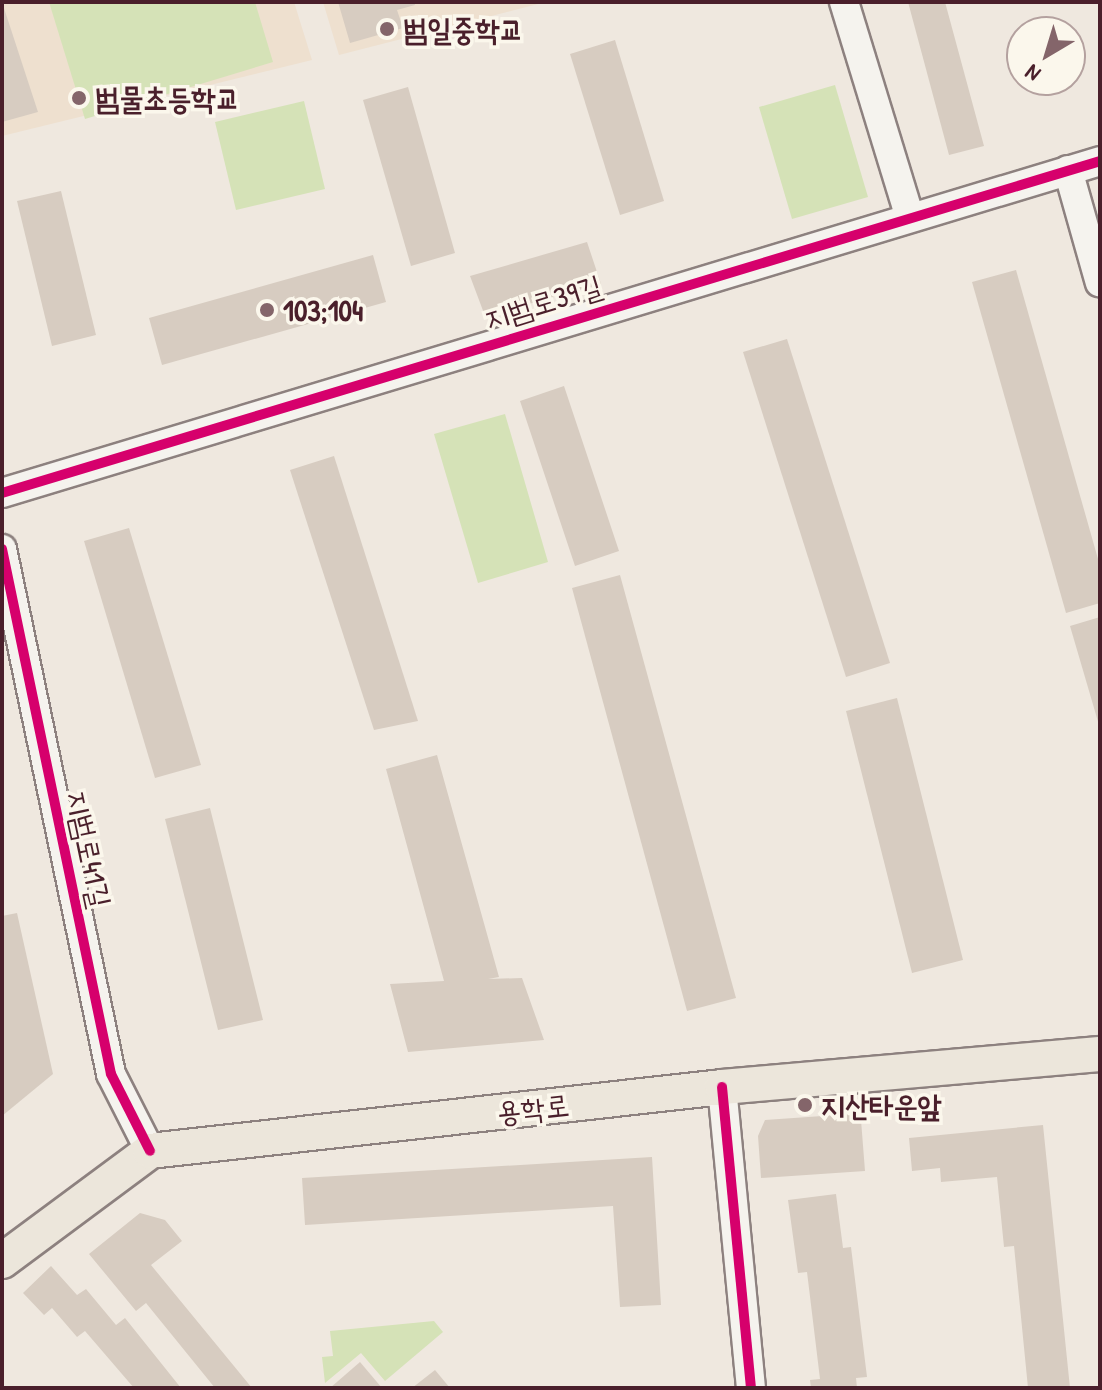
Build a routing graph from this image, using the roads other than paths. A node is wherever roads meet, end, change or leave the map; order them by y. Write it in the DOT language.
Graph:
graph roads {
  1 [pos="844,2"];
  2 [pos="1100,161"];
  3 [pos="1068,170"];
  4 [pos="909,215"];
  5 [pos="1100,283"];
  6 [pos="2,493"];
  7 [pos="2,549"];
  8 [pos="1100,1054"];
  9 [pos="722,1087"];
  10 [pos="150,1151"];
  11 [pos="2,1261"];
  12 [pos="751,1388"];
  1 -- 4 [label="street"];
  2 -- 3 [label="street, 지범로39길"];
  3 -- 4 [label="street, 지범로39길"];
  3 -- 5 [label="street"];
  4 -- 6 [label="street, 지범로39길"];
  7 -- 10 [label="street, 지범로41길"];
  8 -- 9 [label="main road, 용학로"];
  9 -- 10 [label="main road, 용학로"];
  9 -- 12 [label="street"];
  10 -- 11 [label="main road"];
}
